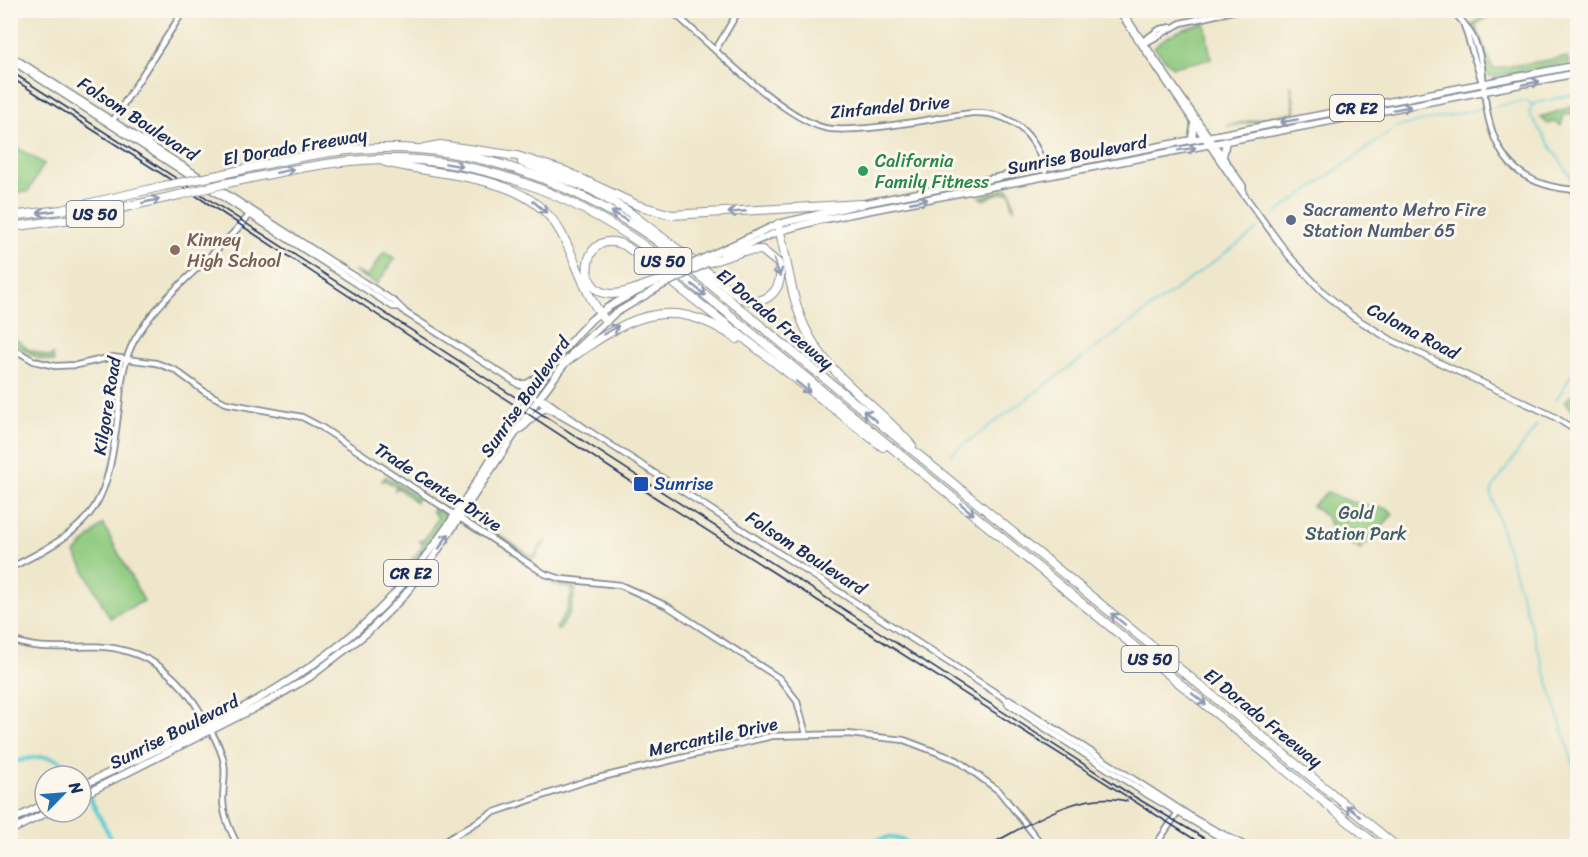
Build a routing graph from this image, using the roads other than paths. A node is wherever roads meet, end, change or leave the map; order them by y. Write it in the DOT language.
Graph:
graph roads {
  1 [pos="184,10"];
  2 [pos="671,10"];
  3 [pos="739,10"];
  4 [pos="1120,10"];
  5 [pos="1237,10"];
  6 [pos="1452,10"];
  7 [pos="1142,43"];
  8 [pos="716,49"];
  9 [pos="10,55"];
  10 [pos="10,60"];
  11 [pos="1578,65"];
  12 [pos="19,66"];
  13 [pos="38,72"];
  14 [pos="1578,73"];
  15 [pos="1483,83"];
  16 [pos="1485,92"];
  17 [pos="1358,108"];
  18 [pos="112,122"];
  19 [pos="1322,122"];
  20 [pos="1194,124"];
  21 [pos="1206,136"];
  22 [pos="1192,139"];
  23 [pos="1226,141"];
  24 [pos="1212,145"];
  25 [pos="411,149"];
  26 [pos="489,151"];
  27 [pos="1223,157"];
  28 [pos="375,159"];
  29 [pos="1044,168"];
  30 [pos="1046,176"];
  31 [pos="1578,190"];
  32 [pos="1243,191"];
  33 [pos="861,204"];
  34 [pos="251,212"];
  35 [pos="10,216"];
  36 [pos="10,227"];
  37 [pos="779,227"];
  38 [pos="705,261"];
  39 [pos="329,265"];
  40 [pos="345,270"];
  41 [pos="661,283"];
  42 [pos="398,307"];
  43 [pos="600,314"];
  44 [pos="606,321"];
  45 [pos="10,347"];
  46 [pos="127,358"];
  47 [pos="563,364"];
  48 [pos="780,368"];
  49 [pos="546,371"];
  50 [pos="518,384"];
  51 [pos="532,394"];
  52 [pos="539,399"];
  53 [pos="547,408"];
  54 [pos="519,430"];
  55 [pos="589,431"];
  56 [pos="1578,432"];
  57 [pos="918,454"];
  58 [pos="905,459"];
  59 [pos="453,514"];
  60 [pos="460,518"];
  61 [pos="10,568"];
  62 [pos="398,589"];
  63 [pos="362,626"];
  64 [pos="367,633"];
  65 [pos="10,639"];
  66 [pos="357,641"];
  67 [pos="302,673"];
  68 [pos="294,687"];
  69 [pos="209,727"];
  70 [pos="806,734"];
  71 [pos="93,781"];
  72 [pos="93,789"];
  73 [pos="33,810"];
  74 [pos="1179,811"];
  75 [pos="33,820"];
  76 [pos="10,821"];
  77 [pos="10,831"];
  78 [pos="238,846"];
  79 [pos="437,846"];
  80 [pos="1043,846"];
  81 [pos="1155,846"];
  82 [pos="1235,846"];
  83 [pos="1246,846"];
  84 [pos="1378,846"];
  85 [pos="1396,846"];
  1 -- 18 [label="street"];
  2 -- 8 [label="street, Zinfandel Drive"];
  3 -- 8 [label="street"];
  4 -- 7 [label="main road, Coloma Road"];
  5 -- 7 [label="street"];
  6 -- 15 [label="street"];
  7 -- 20 [label="main road, Coloma Road"];
  7 -- 21 [label="main road, Coloma Road"];
  8 -- 29 [label="street, Zinfandel Drive"];
  9 -- 13 [label="main road, Folsom Boulevard"];
  10 -- 12 [label="main road, Folsom Boulevard"];
  11 -- 15 [label="main road, Sunrise Boulevard / CR E2"];
  12 -- 13 [label="main road"];
  12 -- 18 [label="main road, Folsom Boulevard"];
  13 -- 18 [label="main road, Folsom Boulevard"];
  16 -- 14 [label="main road, Sunrise Boulevard / CR E2, one-way"];
  15 -- 16 [label="street"];
  15 -- 17 [label="main road, Sunrise Boulevard / CR E2"];
  19 -- 16 [label="main road, Sunrise Boulevard / CR E2, one-way"];
  16 -- 31 [label="street"];
  17 -- 19 [label="main road"];
  17 -- 21 [label="main road, Sunrise Boulevard / CR E2, one-way"];
  18 -- 34 [label="main road, Folsom Boulevard"];
  19 -- 23 [label="main road, Sunrise Boulevard / CR E2"];
  20 -- 21 [label="main road, Coloma Road"];
  20 -- 22 [label="main road"];
  21 -- 22 [label="main road, Sunrise Boulevard / CR E2"];
  21 -- 24 [label="main road, Coloma Road"];
  22 -- 29 [label="main road, Sunrise Boulevard / CR E2"];
  23 -- 24 [label="main road, Sunrise Boulevard / CR E2"];
  23 -- 27 [label="main road"];
  24 -- 27 [label="main road, Coloma Road"];
  30 -- 24 [label="main road, Sunrise Boulevard / CR E2, one-way"];
  24 -- 32 [label="main road, Coloma Road"];
  25 -- 26 [label="highway"];
  25 -- 35 [label="highway, El Dorado Freeway / US 50, one-way, bridge"];
  57 -- 25 [label="highway, El Dorado Freeway / US 50, one-way"];
  33 -- 26 [label="highway, one-way"];
  38 -- 26 [label="highway, one-way"];
  27 -- 32 [label="main road, Coloma Road"];
  36 -- 28 [label="highway, El Dorado Freeway / US 50, one-way, bridge"];
  28 -- 43 [label="highway, one-way"];
  28 -- 58 [label="highway, El Dorado Freeway / US 50, one-way"];
  29 -- 30 [label="street, Zinfandel Drive"];
  29 -- 33 [label="main road, Sunrise Boulevard / CR E2"];
  37 -- 30 [label="main road, Sunrise Boulevard / CR E2, one-way"];
  32 -- 56 [label="main road, Coloma Road"];
  33 -- 37 [label="main road, Sunrise Boulevard / CR E2"];
  34 -- 39 [label="main road, Folsom Boulevard"];
  34 -- 40 [label="main road, Folsom Boulevard"];
  34 -- 46 [label="street, Kilgore Road"];
  37 -- 38 [label="main road, Sunrise Boulevard / CR E2"];
  37 -- 57 [label="highway"];
  38 -- 41 [label="main road, Sunrise Boulevard / CR E2, bridge"];
  39 -- 40 [label="main road"];
  39 -- 42 [label="main road, Folsom Boulevard"];
  40 -- 42 [label="main road, Folsom Boulevard"];
  41 -- 43 [label="main road, Sunrise Boulevard / CR E2"];
  41 -- 44 [label="main road, Sunrise Boulevard / CR E2"];
  41 -- 48 [label="highway"];
  42 -- 50 [label="main road, Folsom Boulevard"];
  43 -- 44 [label="highway"];
  43 -- 49 [label="main road, Sunrise Boulevard / CR E2"];
  44 -- 47 [label="main road, Sunrise Boulevard / CR E2"];
  45 -- 46 [label="street, Trade Center Drive"];
  46 -- 59 [label="street, Trade Center Drive"];
  46 -- 61 [label="street, Kilgore Road"];
  47 -- 48 [label="highway, one-way"];
  47 -- 52 [label="main road, Sunrise Boulevard / CR E2"];
  48 -- 58 [label="highway, one-way"];
  49 -- 50 [label="main road"];
  49 -- 51 [label="main road, Sunrise Boulevard / CR E2"];
  50 -- 51 [label="main road, Folsom Boulevard"];
  51 -- 52 [label="main road, Folsom Boulevard"];
  51 -- 59 [label="main road, Sunrise Boulevard / CR E2"];
  52 -- 53 [label="main road, Folsom Boulevard"];
  52 -- 54 [label="main road, Sunrise Boulevard / CR E2"];
  52 -- 55 [label="main road, Folsom Boulevard"];
  53 -- 54 [label="main road"];
  53 -- 55 [label="main road, Folsom Boulevard"];
  54 -- 60 [label="main road, Sunrise Boulevard / CR E2"];
  55 -- 74 [label="main road, Folsom Boulevard"];
  85 -- 57 [label="highway, El Dorado Freeway / US 50, one-way"];
  58 -- 84 [label="highway, El Dorado Freeway / US 50, one-way"];
  59 -- 60 [label="street, Trade Center Drive"];
  59 -- 62 [label="main road, Sunrise Boulevard / CR E2"];
  64 -- 60 [label="main road, Sunrise Boulevard / CR E2, one-way"];
  60 -- 70 [label="street, Trade Center Drive"];
  62 -- 63 [label="main road, Sunrise Boulevard / CR E2"];
  62 -- 64 [label="main road"];
  63 -- 66 [label="main road"];
  63 -- 67 [label="main road, Sunrise Boulevard / CR E2"];
  64 -- 66 [label="main road, Sunrise Boulevard / CR E2"];
  65 -- 69 [label="street"];
  66 -- 68 [label="main road, Sunrise Boulevard / CR E2"];
  67 -- 68 [label="main road"];
  67 -- 69 [label="main road, Sunrise Boulevard / CR E2"];
  68 -- 69 [label="main road, Sunrise Boulevard / CR E2"];
  69 -- 71 [label="main road, Sunrise Boulevard / CR E2"];
  69 -- 72 [label="main road, Sunrise Boulevard / CR E2"];
  69 -- 78 [label="street"];
  70 -- 79 [label="street, Mercantile Drive"];
  70 -- 80 [label="street, Mercantile Drive"];
  73 -- 76 [label="main road"];
  74 -- 81 [label="street"];
  74 -- 82 [label="main road, Folsom Boulevard"];
  74 -- 83 [label="main road, Folsom Boulevard"];
  75 -- 77 [label="main road"];
}
